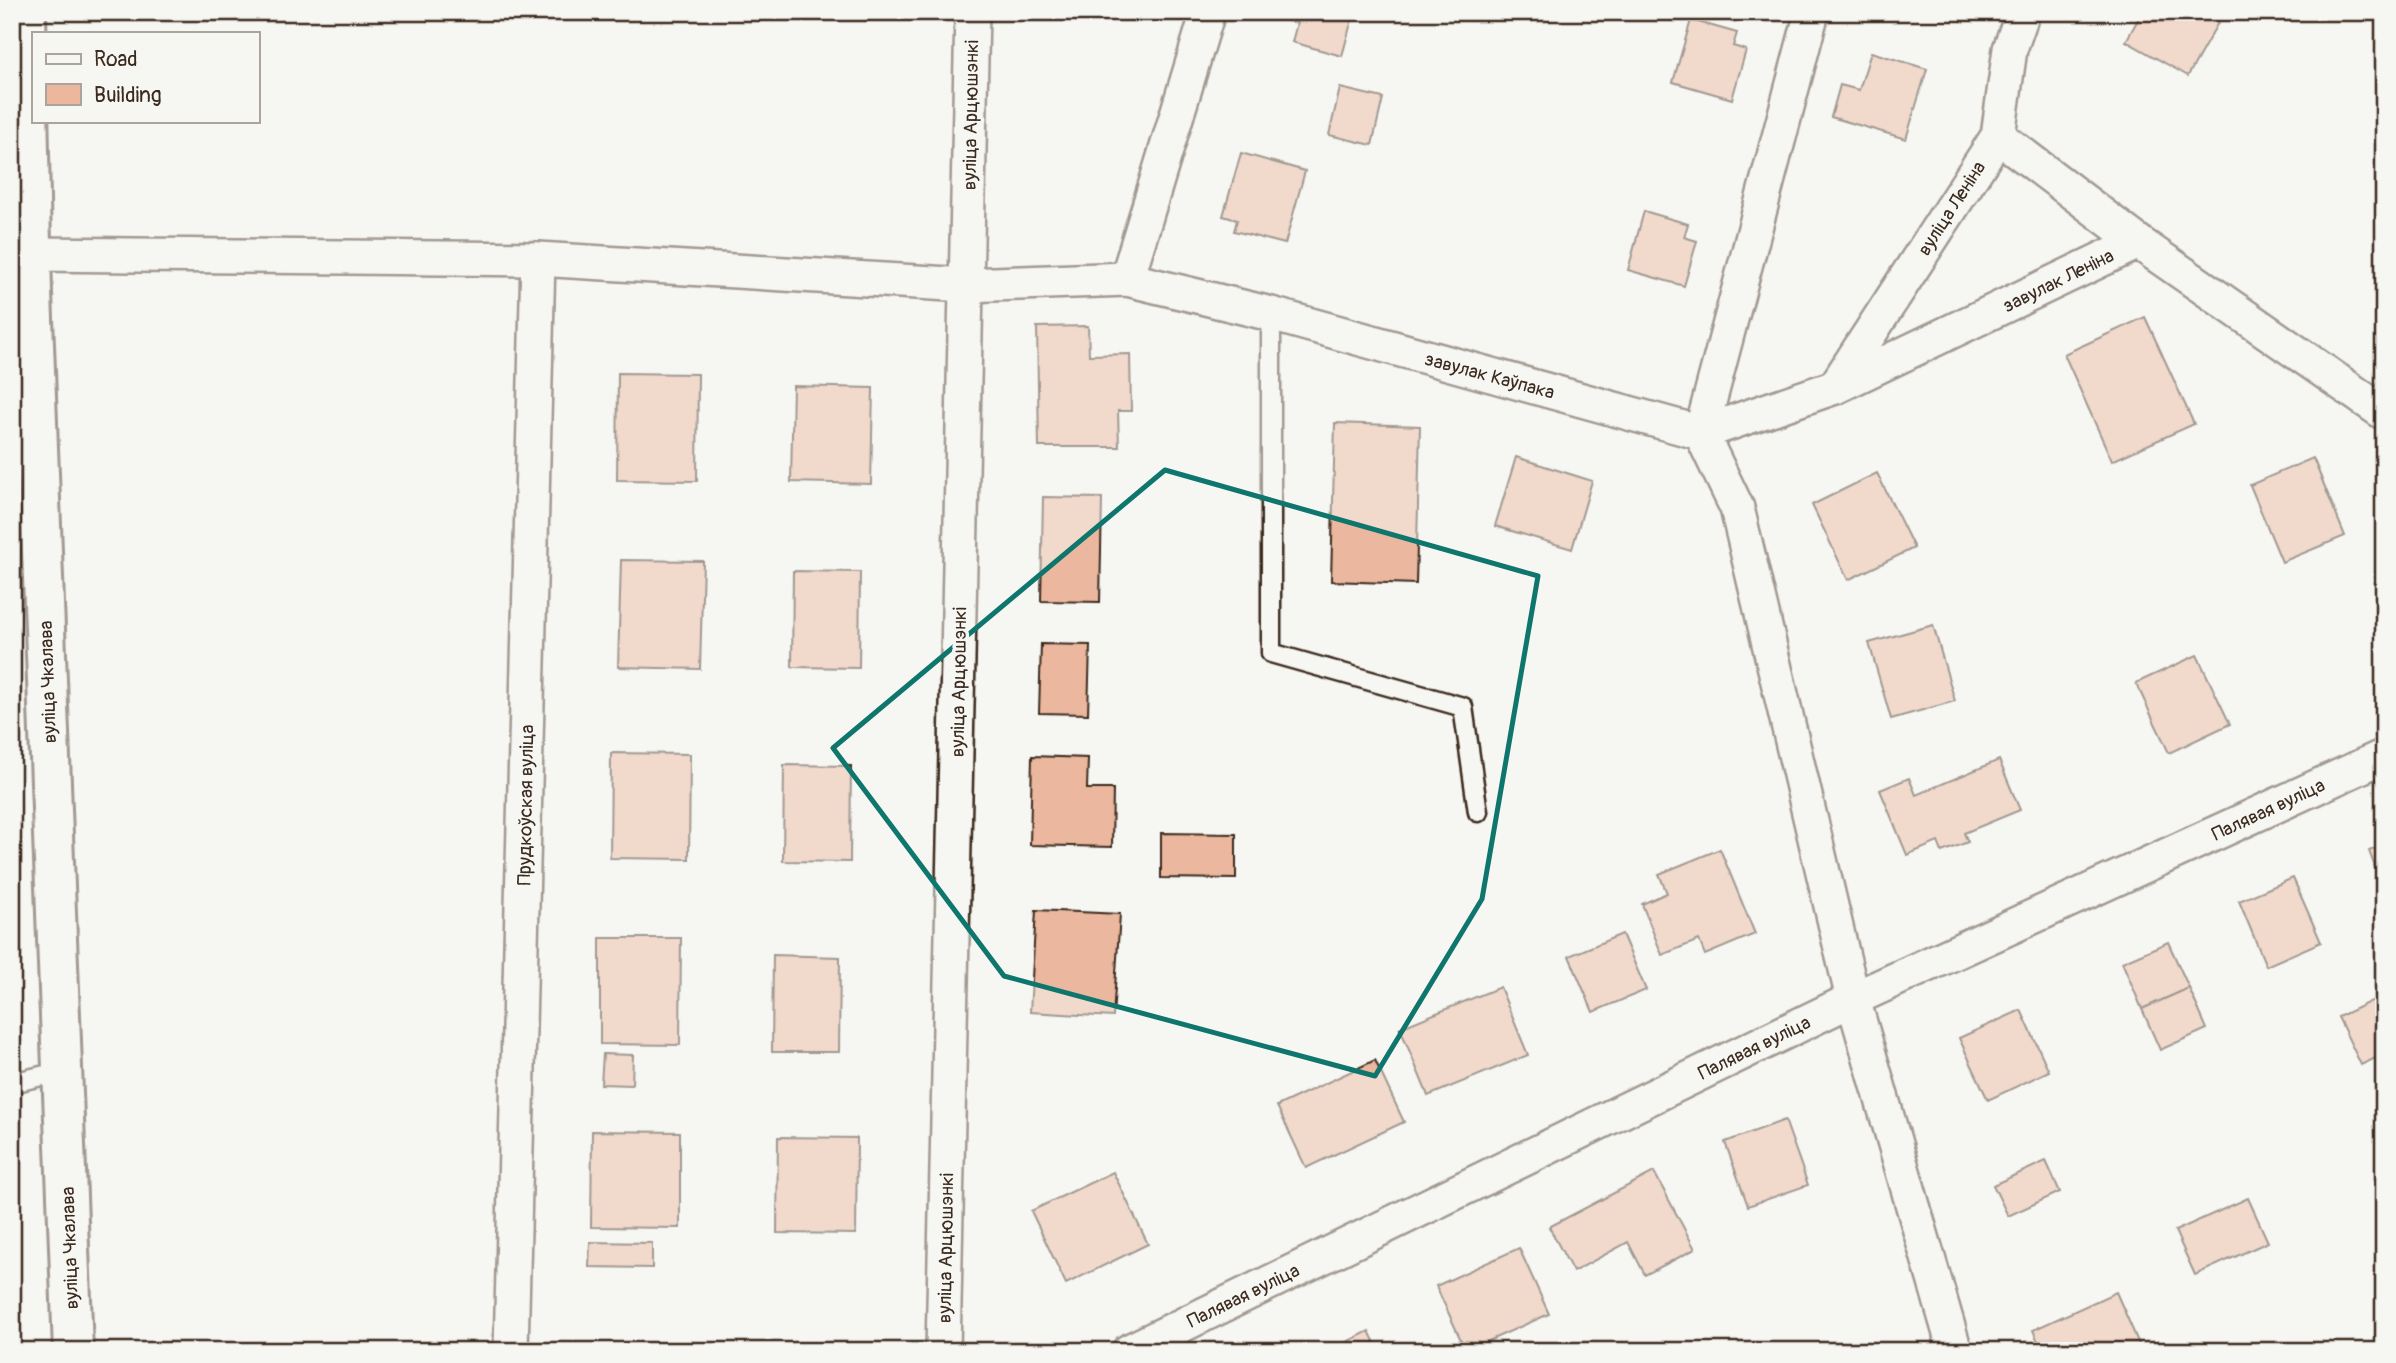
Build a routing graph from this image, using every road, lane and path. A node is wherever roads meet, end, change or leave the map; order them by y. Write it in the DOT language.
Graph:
graph roads {
  1 [pos="26,12"];
  2 [pos="972,12"];
  3 [pos="1208,12"];
  4 [pos="1812,12"];
  5 [pos="2023,12"];
  6 [pos="1998,136"];
  7 [pos="2138,242"];
  8 [pos="31,254"];
  9 [pos="538,259"];
  10 [pos="1127,279"];
  11 [pos="966,285"];
  12 [pos="22,293"];
  13 [pos="1271,314"];
  14 [pos="1835,387"];
  15 [pos="2384,413"];
  16 [pos="1701,433"];
  17 [pos="2384,756"];
  18 [pos="1478,812"];
  19 [pos="1853,999"];
  20 [pos="62,1071"];
  21 [pos="12,1083"];
  22 [pos="73,1351"];
  23 [pos="511,1351"];
  24 [pos="943,1351"];
  25 [pos="1129,1351"];
  26 [pos="1955,1351"];
  1 -- 8 [label="main road, вуліца Чкалава"];
  2 -- 11 [label="street, вуліца Арцюшэнкі"];
  3 -- 10 [label="street"];
  4 -- 16 [label="street"];
  5 -- 6 [label="street, вуліца Леніна"];
  6 -- 7 [label="street"];
  6 -- 14 [label="street, вуліца Леніна"];
  7 -- 14 [label="street, завулак Леніна"];
  7 -- 15 [label="street, завулак Леніна"];
  8 -- 9 [label="street, завулак Каўпака"];
  8 -- 12 [label="main road, вуліца Чкалава"];
  9 -- 11 [label="street, завулак Каўпака"];
  9 -- 23 [label="street, Прудкоўская вуліца"];
  10 -- 11 [label="street, завулак Каўпака"];
  10 -- 13 [label="street, завулак Каўпака"];
  11 -- 24 [label="street, вуліца Арцюшэнкі"];
  12 -- 20 [label="main road, вуліца Чкалава"];
  13 -- 16 [label="street, завулак Каўпака"];
  13 -- 18 [label="lane"];
  14 -- 16 [label="street, завулак Леніна"];
  16 -- 19 [label="street"];
  17 -- 19 [label="street, Палявая вуліца"];
  19 -- 25 [label="street, Палявая вуліца"];
  19 -- 26 [label="street"];
  20 -- 21 [label="lane"];
  20 -- 22 [label="main road, вуліца Чкалава"];
}
